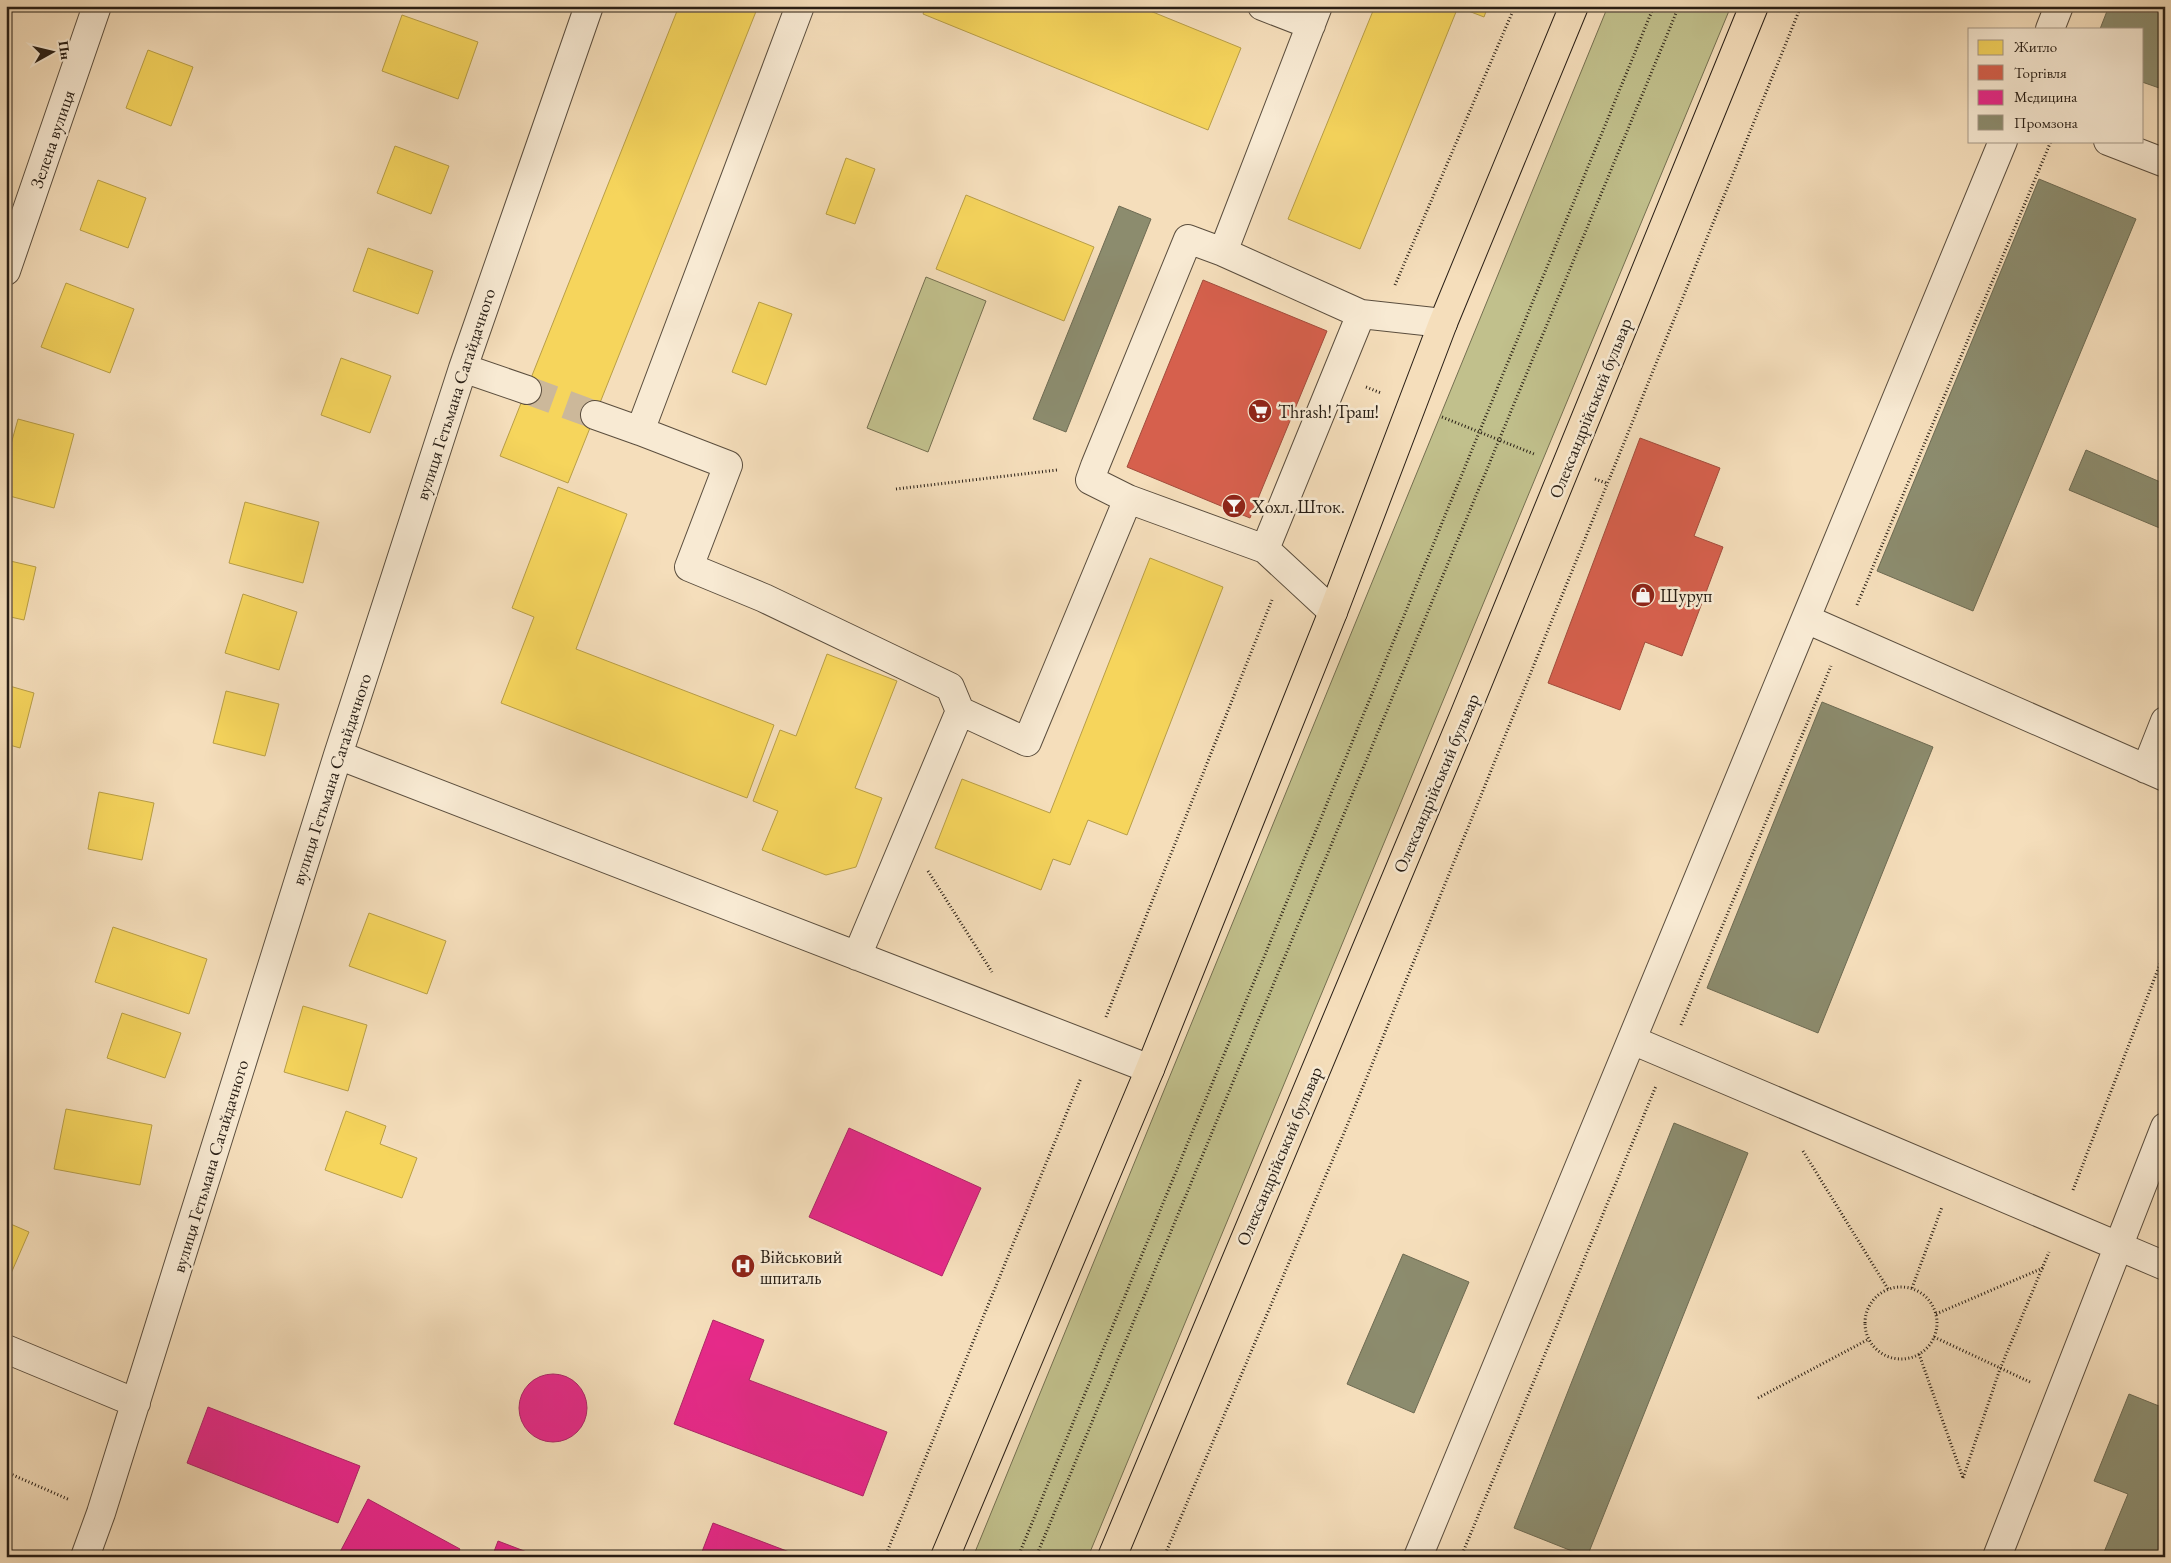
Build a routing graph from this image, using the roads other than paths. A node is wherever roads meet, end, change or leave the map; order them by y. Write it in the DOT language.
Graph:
graph roads {
  1 [pos="97,6"];
  2 [pos="589,6"];
  3 [pos="800,6"];
  4 [pos="1262,6"];
  5 [pos="1574,6"];
  6 [pos="1754,6"];
  7 [pos="2059,6"];
  8 [pos="1314,16"];
  9 [pos="2050,28"];
  10 [pos="2003,142"];
  11 [pos="2111,142"];
  12 [pos="2165,163"];
  13 [pos="1223,252"];
  14 [pos="6,271"];
  15 [pos="1361,314"];
  16 [pos="1443,323"];
  17 [pos="463,368"];
  18 [pos="527,390"];
  19 [pos="595,415"];
  20 [pos="640,431"];
  21 [pos="1128,499"];
  22 [pos="1264,549"];
  23 [pos="1333,612"];
  24 [pos="1806,619"];
  25 [pos="960,711"];
  26 [pos="2165,721"];
  27 [pos="338,755"];
  28 [pos="2156,773"];
  29 [pos="857,956"];
  30 [pos="1632,1040"];
  31 [pos="1150,1069"];
  32 [pos="2165,1127"];
  33 [pos="2118,1248"];
  34 [pos="2165,1266"];
  35 [pos="6,1349"];
  36 [pos="136,1403"];
  37 [pos="2006,1552"];
  38 [pos="85,1557"];
  39 [pos="945,1557"];
  40 [pos="1112,1557"];
  41 [pos="1418,1557"];
  1 -- 14 [label="street, Зелена вулиця"];
  2 -- 17 [label="street, вулиця Гетьмана Сагайдачного"];
  3 -- 20 [label="street"];
  4 -- 8 [label="street"];
  5 -- 16 [label="main road"];
  6 -- 40 [label="main road, Олександрійський бульвар"];
  7 -- 9 [label="street"];
  8 -- 13 [label="street"];
  10 -- 24 [label="street"];
  11 -- 12 [label="street"];
  13 -- 15 [label="street"];
  13 -- 21 [label="street"];
  15 -- 16 [label="street"];
  15 -- 22 [label="street"];
  16 -- 23 [label="main road"];
  17 -- 18 [label="street"];
  17 -- 27 [label="street, вулиця Гетьмана Сагайдачного"];
  19 -- 20 [label="street"];
  20 -- 25 [label="street"];
  21 -- 22 [label="street"];
  21 -- 25 [label="street"];
  22 -- 23 [label="street"];
  23 -- 31 [label="main road"];
  24 -- 28 [label="street"];
  24 -- 30 [label="street"];
  25 -- 29 [label="street"];
  26 -- 28 [label="street"];
  27 -- 29 [label="street"];
  27 -- 36 [label="street, вулиця Гетьмана Сагайдачного"];
  29 -- 31 [label="street"];
  30 -- 33 [label="street"];
  30 -- 41 [label="street"];
  31 -- 39 [label="main road"];
  32 -- 33 [label="street"];
  33 -- 34 [label="street"];
  33 -- 37 [label="street"];
  35 -- 36 [label="street"];
  36 -- 38 [label="street, вулиця Гетьмана Сагайдачного"];
}
